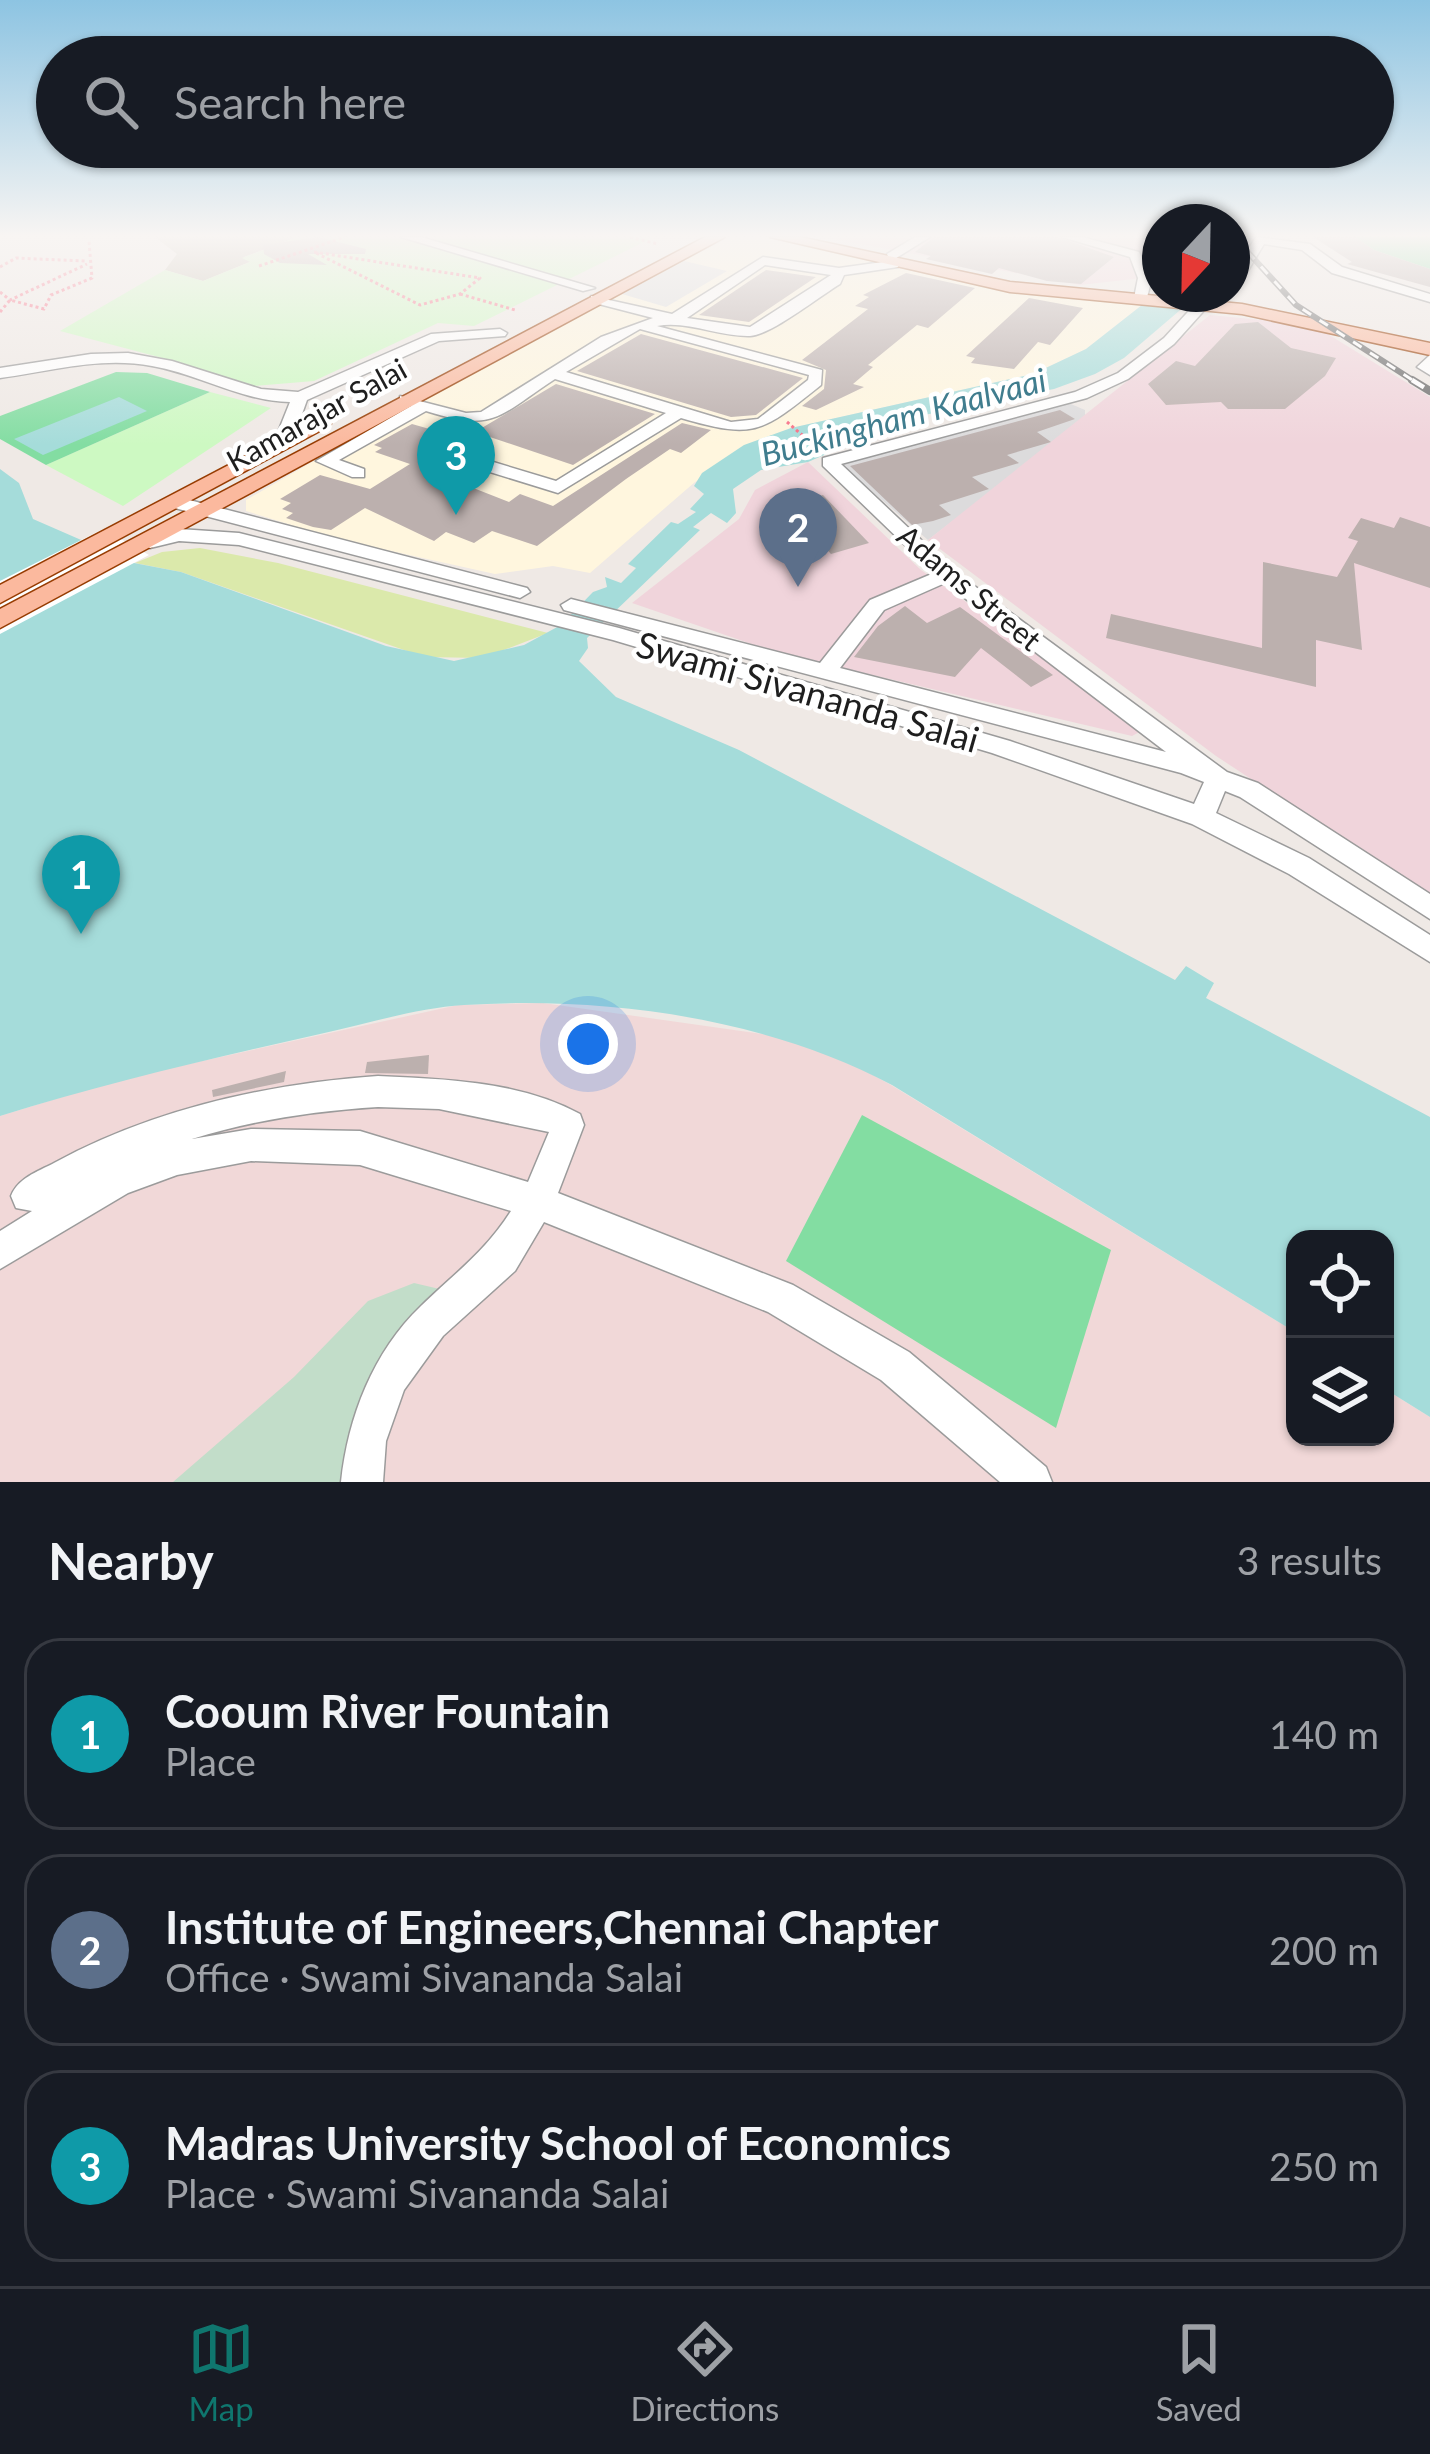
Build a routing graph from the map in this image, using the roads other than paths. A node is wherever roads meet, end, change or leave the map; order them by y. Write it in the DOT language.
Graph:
graph roads {
  1 [pos="563,306"];
  2 [pos="572,306"];
  3 [pos="638,306"];
  4 [pos="695,306"];
  5 [pos="795,306"];
  6 [pos="1260,306"];
  7 [pos="1203,312"];
  8 [pos="679,317"];
  9 [pos="638,325"];
  10 [pos="500,333"];
  11 [pos="1430,345"];
  12 [pos="1430,360"];
  13 [pos="1430,370"];
  14 [pos="0,373"];
  15 [pos="555,374"];
  16 [pos="300,398"];
  17 [pos="415,402"];
  18 [pos="679,412"];
  19 [pos="283,442"];
  20 [pos="457,456"];
  21 [pos="358,472"];
  22 [pos="174,502"];
  23 [pos="198,509"];
  24 [pos="134,542"];
  25 [pos="947,575"];
  26 [pos="0,595"];
  27 [pos="561,611"];
  28 [pos="0,620"];
  29 [pos="624,628"];
  30 [pos="825,672"];
  31 [pos="1218,778"];
  32 [pos="1202,817"];
  33 [pos="1430,908"];
  34 [pos="1430,950"];
  35 [pos="28,1196"];
  36 [pos="537,1202"];
  37 [pos="0,1251"];
  38 [pos="362,1482"];
  39 [pos="1031,1482"];
  1 -- 10 [label="main road, Kamarajar Salai"];
  2 -- 17 [label="main road, Kamarajar Salai"];
  3 -- 8 [label="street"];
  4 -- 8 [label="street"];
  5 -- 8 [label="street"];
  6 -- 11 [label="main road"];
  7 -- 25 [label="street, Adams Street"];
  8 -- 9 [label="street"];
  9 -- 15 [label="street"];
  9 -- 18 [label="street"];
  10 -- 16 [label="street"];
  10 -- 19 [label="main road, Kamarajar Salai"];
  12 -- 13 [label="street"];
  14 -- 16 [label="street"];
  15 -- 17 [label="street"];
  15 -- 18 [label="street"];
  16 -- 19 [label="street"];
  17 -- 21 [label="street"];
  17 -- 23 [label="main road, Kamarajar Salai"];
  18 -- 20 [label="street"];
  19 -- 22 [label="main road, Kamarajar Salai"];
  22 -- 23 [label="street, Swami Sivananda Salai"];
  22 -- 24 [label="main road, Kamarajar Salai"];
  23 -- 24 [label="main road, Kamarajar Salai"];
  23 -- 27 [label="street, Swami Sivananda Salai"];
  24 -- 26 [label="main road"];
  24 -- 27 [label="street, Swami Sivananda Salai"];
  24 -- 28 [label="main road"];
  25 -- 30 [label="street"];
  25 -- 31 [label="street, Adams Street"];
  27 -- 29 [label="street, Swami Sivananda Salai"];
  29 -- 30 [label="street, Swami Sivananda Salai"];
  29 -- 32 [label="street, Swami Sivananda Salai"];
  30 -- 31 [label="street, Swami Sivananda Salai"];
  31 -- 32 [label="street"];
  31 -- 33 [label="street, Swami Sivananda Salai"];
  32 -- 34 [label="street, Swami Sivananda Salai"];
  35 -- 36 [label="street"];
  36 -- 37 [label="street"];
  36 -- 38 [label="street"];
  36 -- 39 [label="street"];
}
